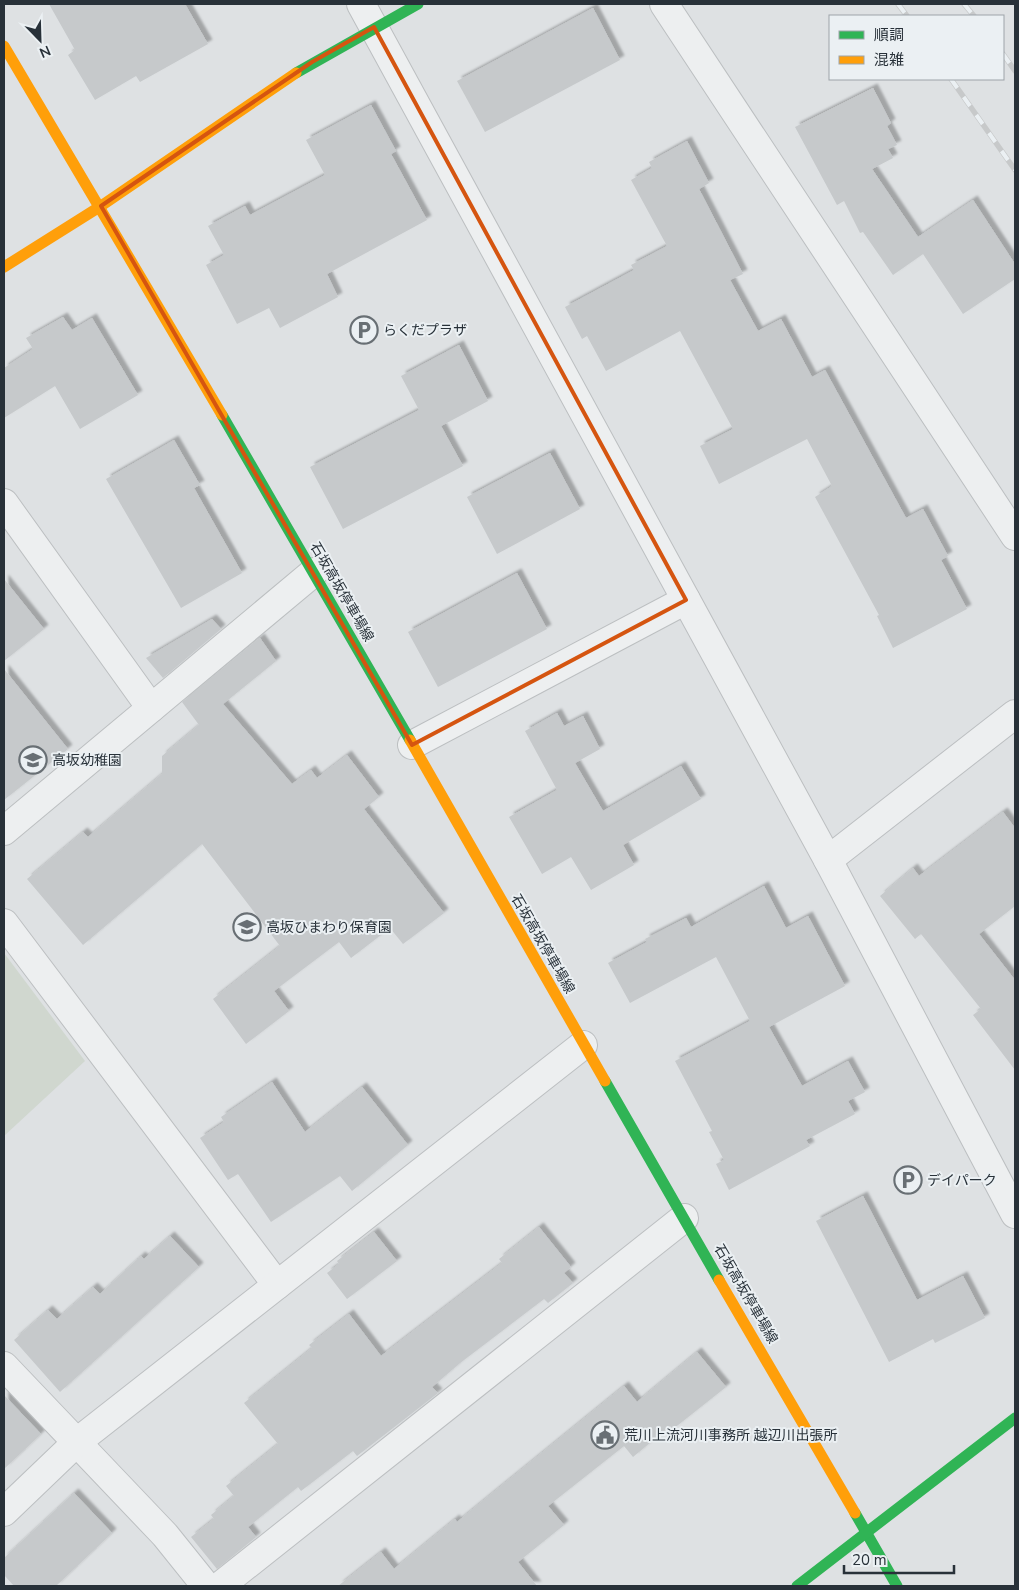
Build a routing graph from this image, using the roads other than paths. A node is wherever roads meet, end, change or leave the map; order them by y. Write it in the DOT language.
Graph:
graph roads {
  1 [pos="361,4"];
  2 [pos="418,4"];
  3 [pos="664,4"];
  4 [pos="374,27"];
  5 [pos="4,46"];
  6 [pos="101,206"];
  7 [pos="4,267"];
  8 [pos="4,503"];
  9 [pos="1015,536"];
  10 [pos="314,572"];
  11 [pos="686,600"];
  12 [pos="151,708"];
  13 [pos="1015,714"];
  14 [pos="412,745"];
  15 [pos="4,831"];
  16 [pos="828,860"];
  17 [pos="4,923"];
  18 [pos="583,1045"];
  19 [pos="1015,1214"];
  20 [pos="684,1218"];
  21 [pos="277,1284"];
  22 [pos="4,1366"];
  23 [pos="1015,1418"];
  24 [pos="77,1442"];
  25 [pos="4,1512"];
  26 [pos="866,1532"];
  27 [pos="206,1586"];
  28 [pos="220,1586"];
  29 [pos="797,1586"];
  30 [pos="897,1586"];
  1 -- 4 [label="street"];
  2 -- 4 [label="main road"];
  3 -- 9 [label="street"];
  4 -- 6 [label="main road"];
  4 -- 11 [label="street"];
  5 -- 6 [label="main road, 石坂高坂停車場線"];
  6 -- 7 [label="main road"];
  6 -- 10 [label="main road, 石坂高坂停車場線"];
  8 -- 12 [label="street"];
  10 -- 12 [label="street"];
  10 -- 14 [label="main road, 石坂高坂停車場線"];
  11 -- 14 [label="street"];
  11 -- 16 [label="street"];
  12 -- 15 [label="street"];
  13 -- 16 [label="street"];
  14 -- 18 [label="main road, 石坂高坂停車場線"];
  16 -- 19 [label="street"];
  17 -- 21 [label="street"];
  18 -- 20 [label="main road, 石坂高坂停車場線"];
  18 -- 21 [label="street"];
  20 -- 26 [label="main road, 石坂高坂停車場線"];
  20 -- 28 [label="street"];
  21 -- 24 [label="street"];
  22 -- 24 [label="street"];
  23 -- 26 [label="main road"];
  24 -- 25 [label="street"];
  24 -- 27 [label="street"];
  26 -- 29 [label="main road"];
  26 -- 30 [label="main road, 石坂高坂停車場線"];
}
